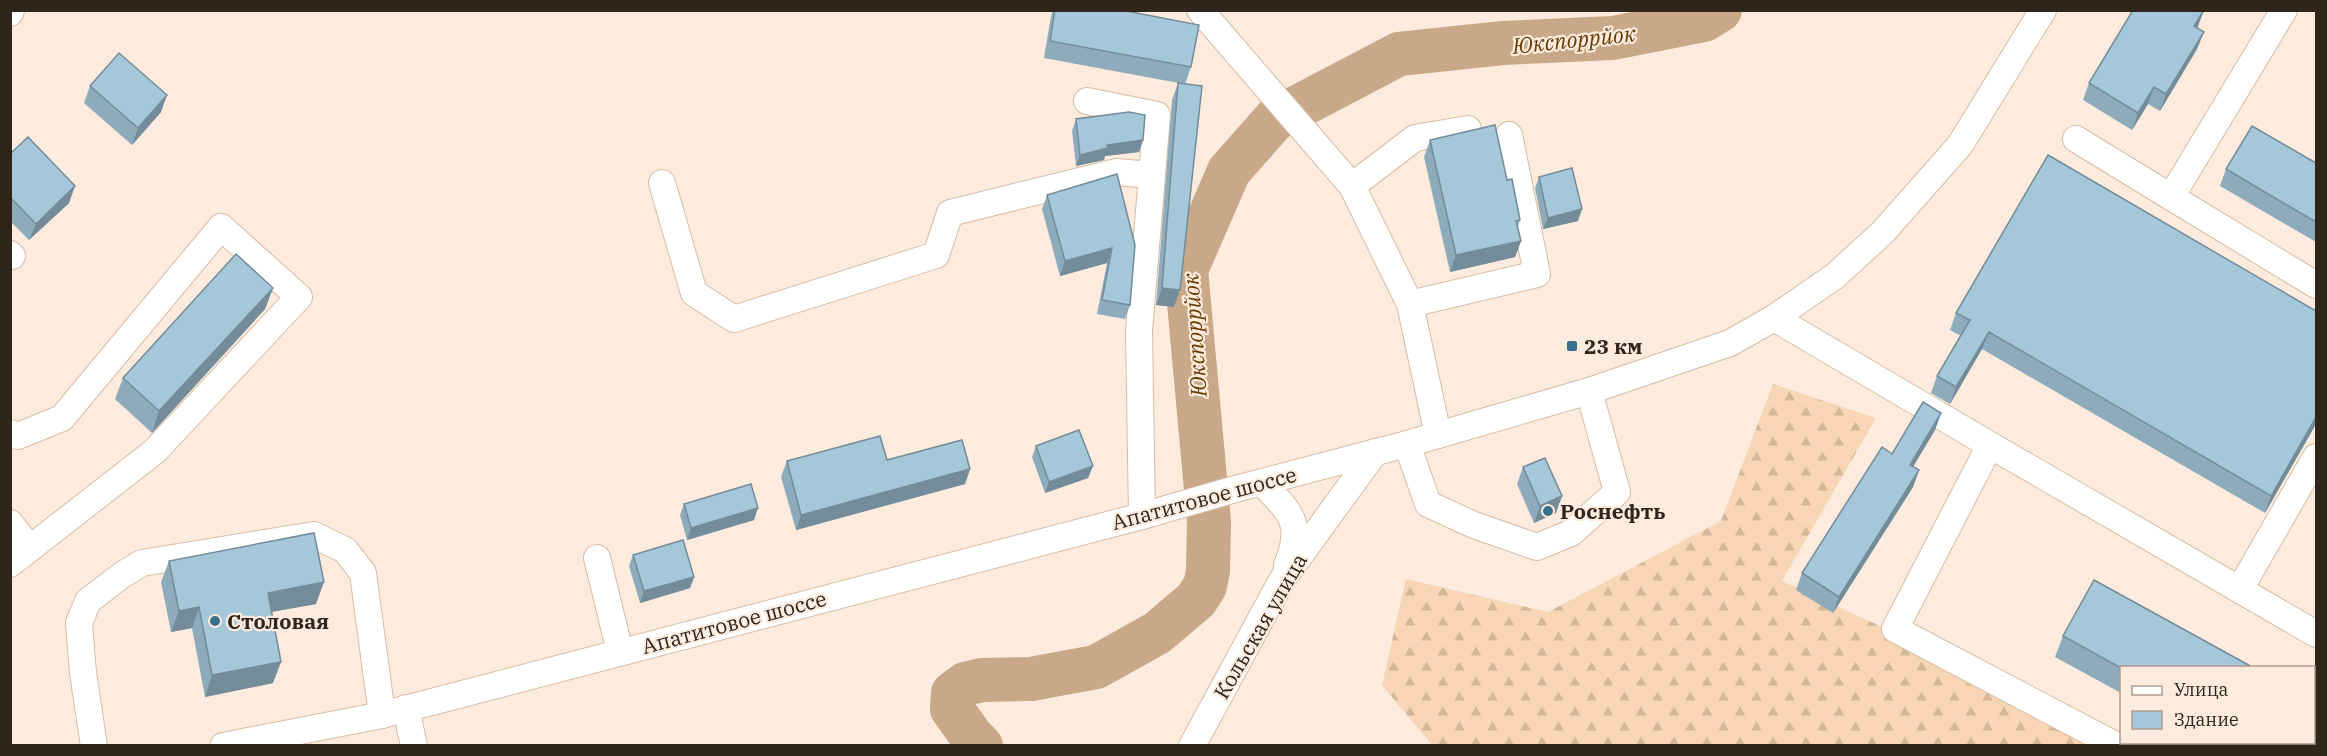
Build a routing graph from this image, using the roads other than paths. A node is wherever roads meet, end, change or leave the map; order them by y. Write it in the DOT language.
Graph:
graph roads {
  1 [pos="1200,10"];
  2 [pos="2043,10"];
  3 [pos="2284,10"];
  4 [pos="1087,101"];
  5 [pos="1468,129"];
  6 [pos="1509,135"];
  7 [pos="2076,139"];
  8 [pos="1152,175"];
  9 [pos="662,183"];
  10 [pos="1350,184"];
  11 [pos="2171,197"];
  12 [pos="2316,285"];
  13 [pos="1410,304"];
  14 [pos="1774,318"];
  15 [pos="1588,391"];
  16 [pos="10,433"];
  17 [pos="1438,435"];
  18 [pos="1407,444"];
  19 [pos="1990,445"];
  20 [pos="1375,452"];
  21 [pos="2316,457"];
  22 [pos="1250,485"];
  23 [pos="1142,516"];
  24 [pos="10,523"];
  25 [pos="20,556"];
  26 [pos="597,558"];
  27 [pos="1281,580"];
  28 [pos="2240,589"];
  29 [pos="2316,634"];
  30 [pos="620,652"];
  31 [pos="394,711"];
  32 [pos="94,746"];
  33 [pos="223,746"];
  34 [pos="414,746"];
  35 [pos="1192,746"];
  36 [pos="2117,746"];
  1 -- 10 [label="street"];
  2 -- 14 [label="street, Апатитовое шоссе"];
  3 -- 11 [label="street"];
  4 -- 8 [label="street"];
  5 -- 10 [label="street"];
  6 -- 13 [label="street"];
  7 -- 11 [label="street"];
  8 -- 9 [label="street"];
  8 -- 23 [label="street"];
  10 -- 13 [label="street"];
  11 -- 12 [label="street"];
  13 -- 17 [label="street"];
  14 -- 15 [label="street, Апатитовое шоссе"];
  14 -- 19 [label="street"];
  15 -- 17 [label="street, Апатитовое шоссе"];
  15 -- 18 [label="street"];
  16 -- 25 [label="street"];
  17 -- 18 [label="street, Апатитовое шоссе"];
  18 -- 20 [label="street, Апатитовое шоссе"];
  19 -- 28 [label="street"];
  19 -- 36 [label="street"];
  20 -- 22 [label="street, Апатитовое шоссе"];
  20 -- 27 [label="street, Кольская улица"];
  21 -- 28 [label="street"];
  22 -- 23 [label="street, Апатитовое шоссе"];
  22 -- 27 [label="street"];
  23 -- 30 [label="street, Апатитовое шоссе"];
  24 -- 25 [label="street"];
  26 -- 30 [label="street"];
  27 -- 35 [label="street, Кольская улица"];
  28 -- 29 [label="street"];
  30 -- 31 [label="street, Апатитовое шоссе"];
  31 -- 32 [label="street"];
  31 -- 33 [label="street, Апатитовое шоссе"];
  31 -- 34 [label="street"];
}
